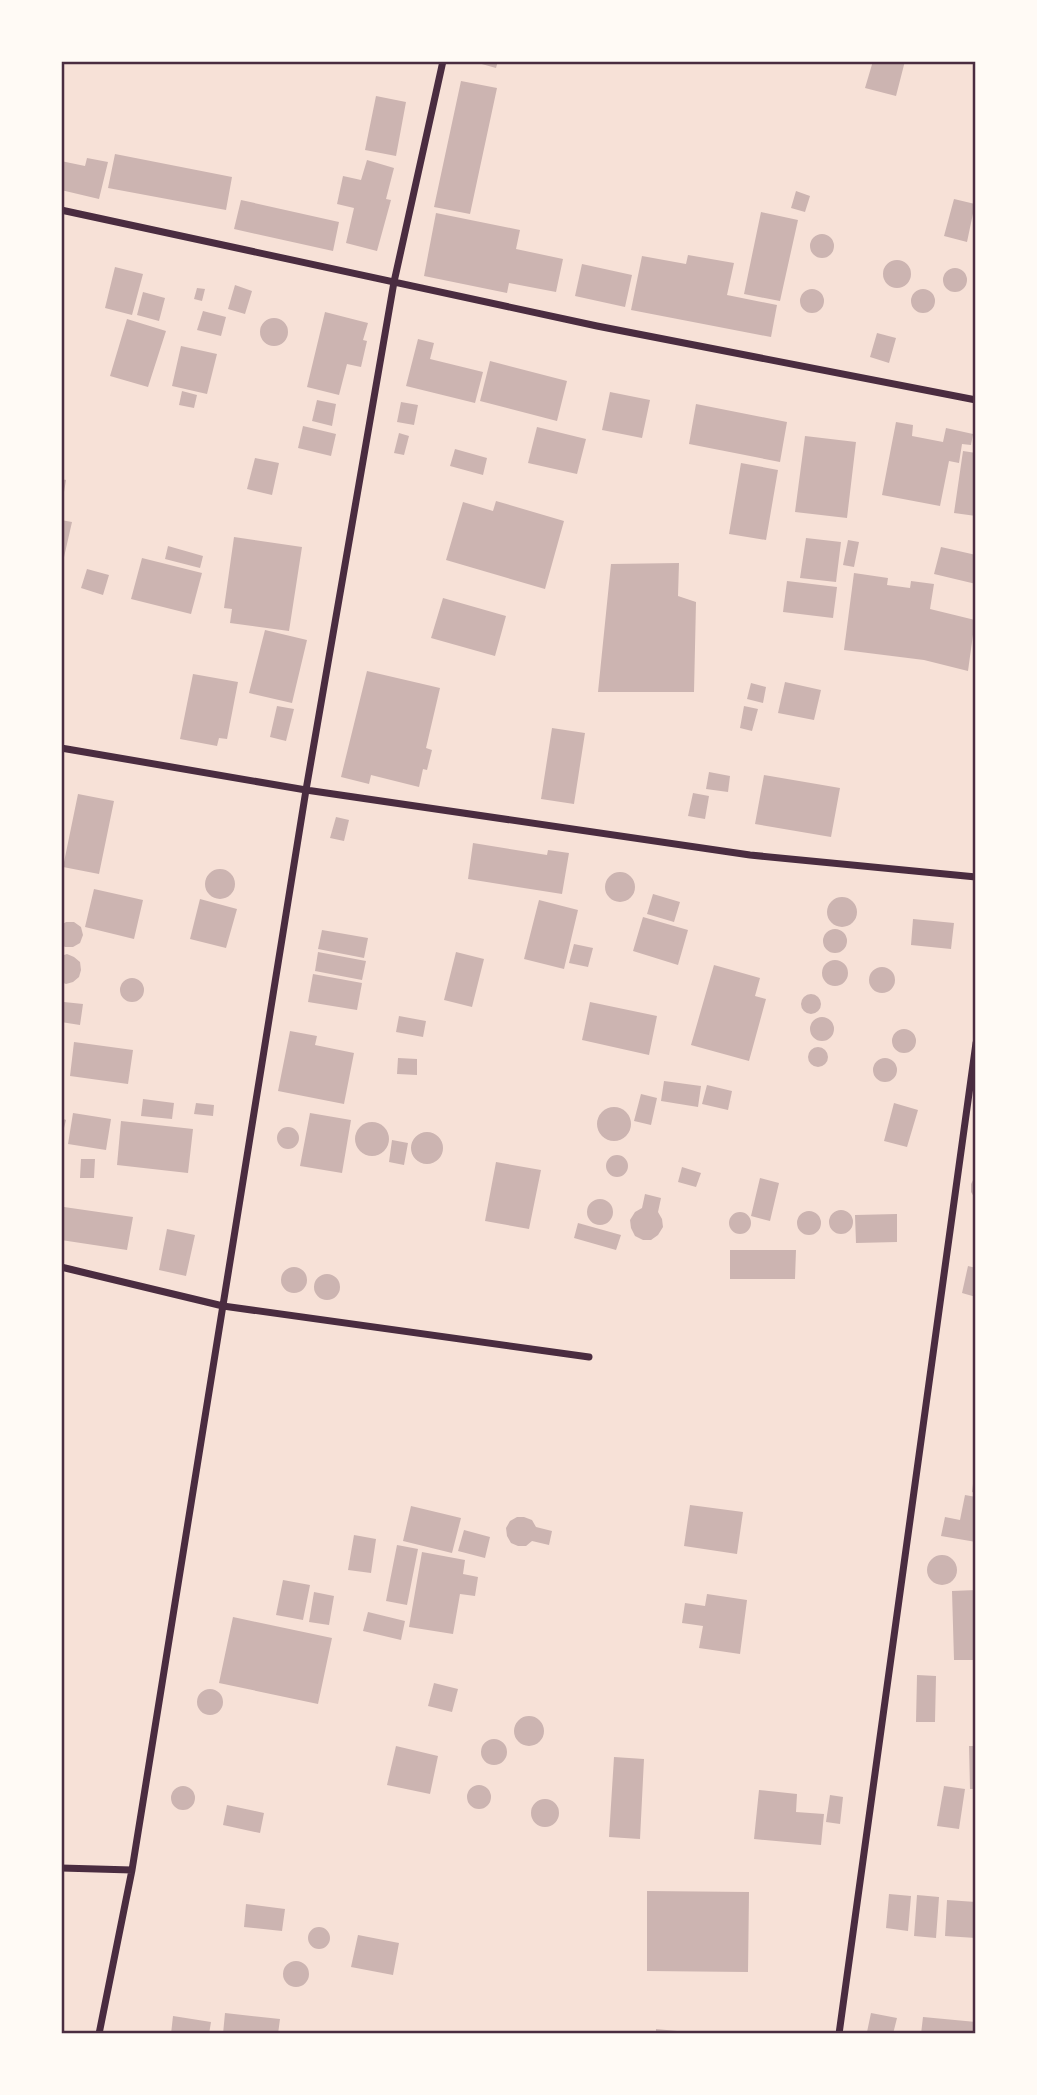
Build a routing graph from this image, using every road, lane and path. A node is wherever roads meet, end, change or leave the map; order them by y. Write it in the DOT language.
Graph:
graph roads {
  1 [pos="443,61"];
  2 [pos="61,210"];
  3 [pos="394,282"];
  4 [pos="976,400"];
  5 [pos="61,748"];
  6 [pos="306,790"];
  7 [pos="976,877"];
  8 [pos="976,1043"];
  9 [pos="61,1267"];
  10 [pos="223,1306"];
  11 [pos="589,1357"];
  12 [pos="61,1868"];
  13 [pos="132,1871"];
  14 [pos="99,2034"];
  15 [pos="839,2034"];
  1 -- 3 [label="street"];
  2 -- 3 [label="street"];
  3 -- 4 [label="street"];
  3 -- 6 [label="street"];
  5 -- 6 [label="street"];
  6 -- 7 [label="street"];
  6 -- 10 [label="street"];
  8 -- 15 [label="street"];
  9 -- 10 [label="street"];
  10 -- 11 [label="street"];
  10 -- 13 [label="street"];
  12 -- 13 [label="street"];
  13 -- 14 [label="street"];
}
